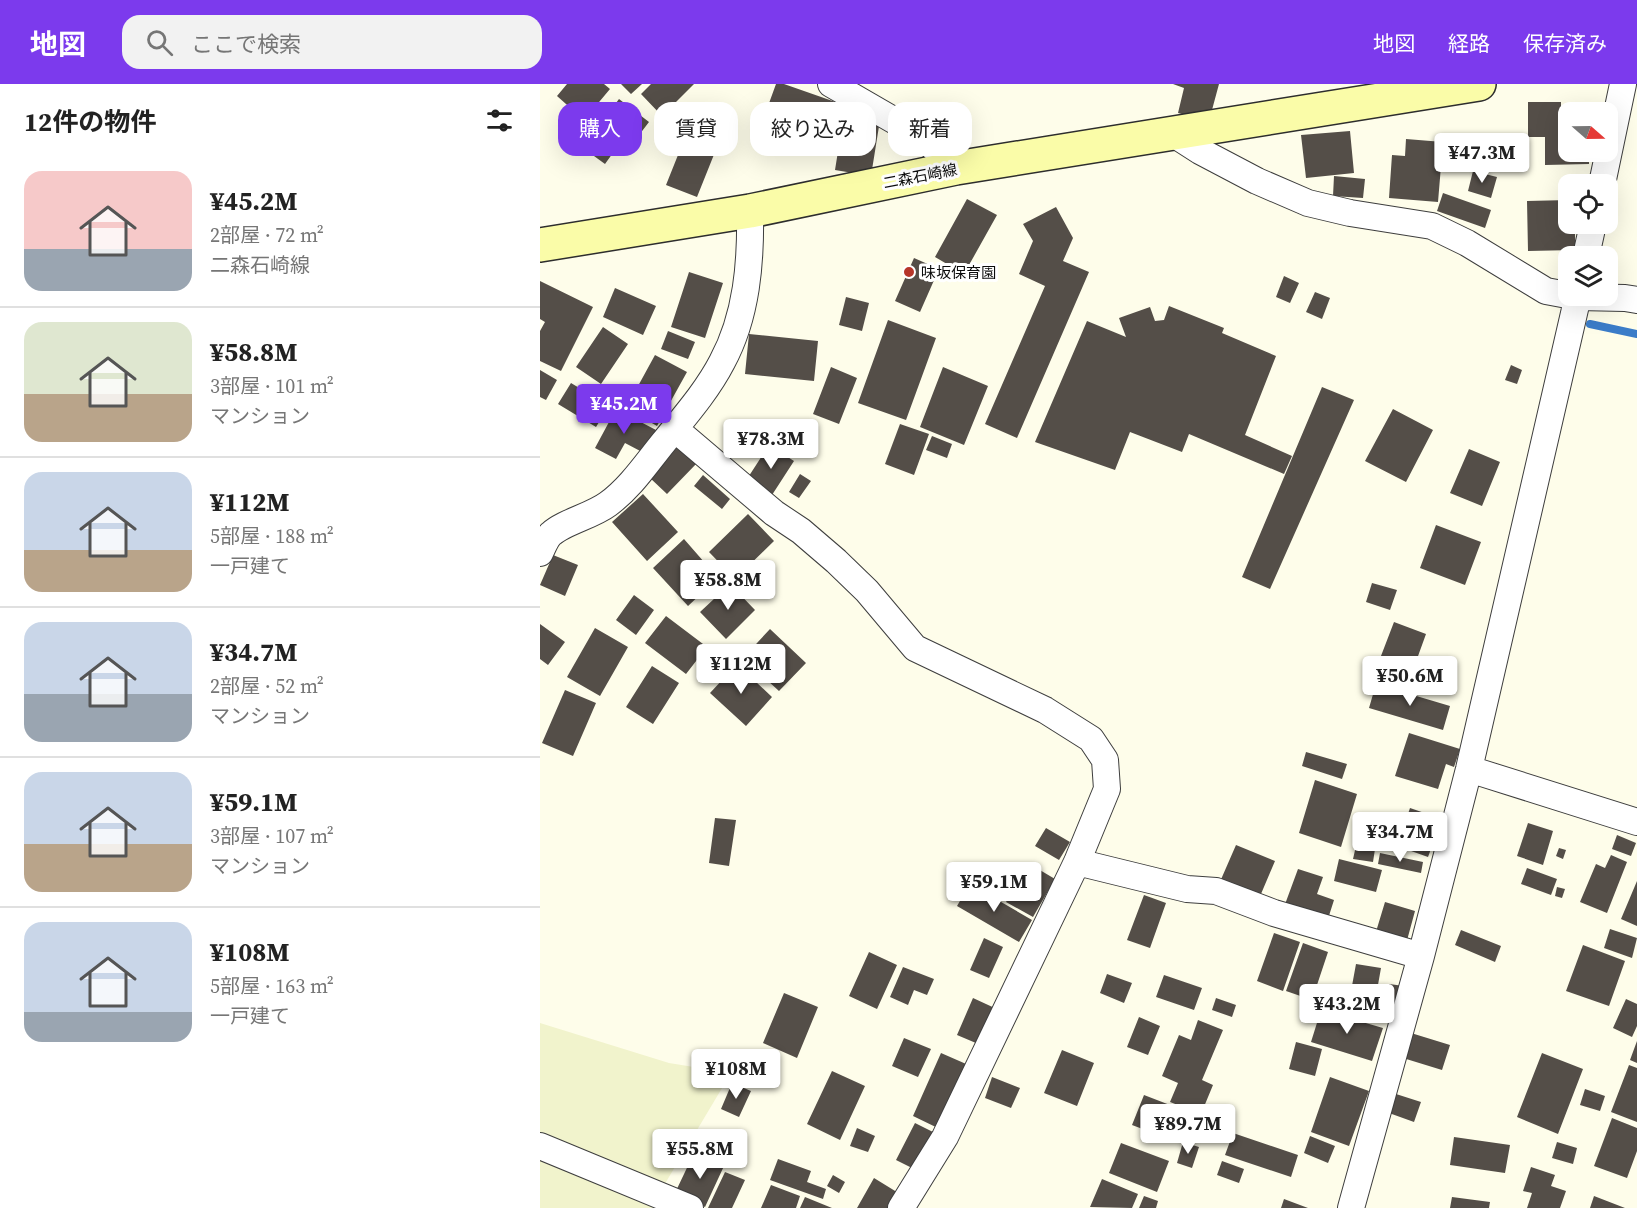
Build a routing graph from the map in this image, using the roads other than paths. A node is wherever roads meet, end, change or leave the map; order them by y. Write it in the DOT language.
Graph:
graph roads {
  1 [pos="831,84"];
  2 [pos="1479,84"];
  3 [pos="1623,84"];
  4 [pos="1172,134"];
  5 [pos="956,168"];
  6 [pos="1604,174"];
  7 [pos="750,211"];
  8 [pos="540,245"];
  9 [pos="1558,293"];
  10 [pos="1618,298"];
  11 [pos="1637,300"];
  12 [pos="1576,306"];
  13 [pos="675,429"];
  14 [pos="540,553"];
  15 [pos="1469,770"];
  16 [pos="1637,822"];
  17 [pos="1077,862"];
  18 [pos="1421,956"];
  19 [pos="540,1146"];
  20 [pos="690,1208"];
  21 [pos="901,1208"];
  22 [pos="1351,1208"];
  1 -- 5 [label="street"];
  2 -- 4 [label="main road, 二森石崎線"];
  3 -- 6 [label="street"];
  4 -- 5 [label="main road, 二森石崎線"];
  4 -- 9 [label="street"];
  5 -- 7 [label="main road, 二森石崎線"];
  7 -- 8 [label="main road, 二森石崎線"];
  7 -- 13 [label="street"];
  10 -- 11 [label="street"];
  12 -- 15 [label="street"];
  13 -- 14 [label="street"];
  13 -- 17 [label="street"];
  15 -- 16 [label="street"];
  15 -- 18 [label="street"];
  17 -- 18 [label="street"];
  17 -- 21 [label="street"];
  18 -- 22 [label="street"];
  19 -- 20 [label="street"];
}
